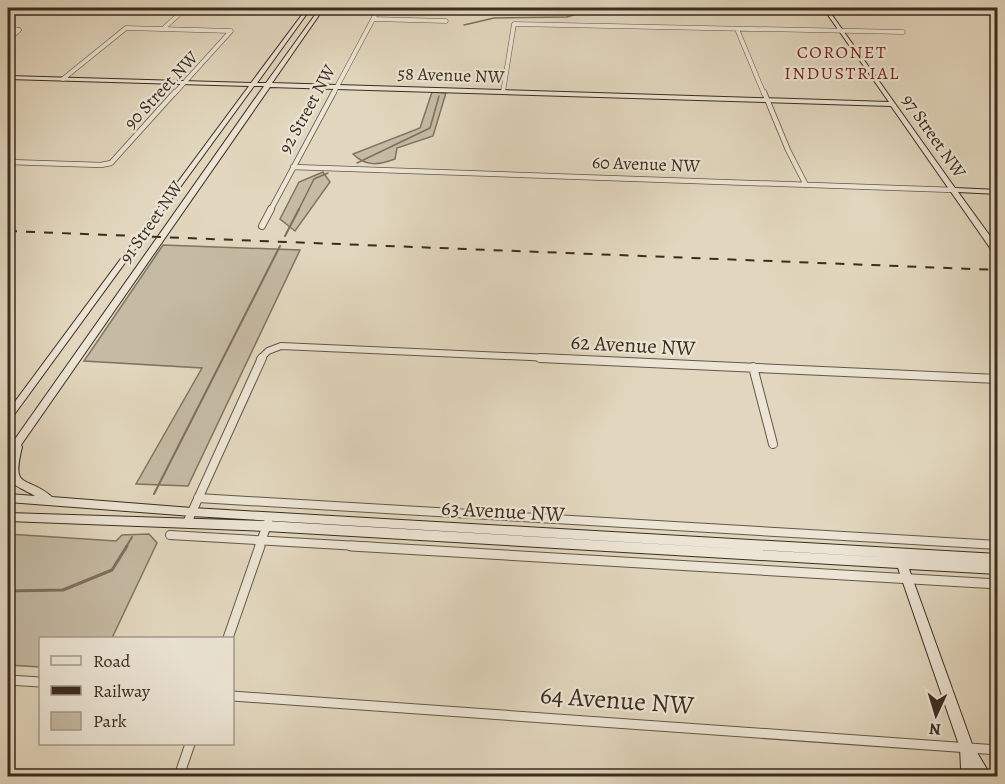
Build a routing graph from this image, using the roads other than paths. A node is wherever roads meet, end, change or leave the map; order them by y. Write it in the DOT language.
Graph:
graph roads {
  1 [pos="186,8"];
  2 [pos="309,8"];
  3 [pos="322,8"];
  4 [pos="379,8"];
  5 [pos="825,8"];
  6 [pos="373,19"];
  7 [pos="446,21"];
  8 [pos="165,27"];
  9 [pos="8,28"];
  10 [pos="737,30"];
  11 [pos="843,32"];
  12 [pos="903,32"];
  13 [pos="8,40"];
  14 [pos="278,51"];
  15 [pos="8,77"];
  16 [pos="63,79"];
  17 [pos="186,82"];
  18 [pos="252,84"];
  19 [pos="267,85"];
  20 [pos="337,87"];
  21 [pos="502,92"];
  22 [pos="767,100"];
  23 [pos="893,104"];
  24 [pos="237,128"];
  25 [pos="8,162"];
  26 [pos="293,167"];
  27 [pos="806,185"];
  28 [pos="954,190"];
  29 [pos="998,192"];
  30 [pos="262,226"];
  31 [pos="998,253"];
  32 [pos="753,367"];
  33 [pos="998,379"];
  34 [pos="8,417"];
  35 [pos="20,439"];
  36 [pos="773,444"];
  37 [pos="8,456"];
  38 [pos="8,498"];
  39 [pos="198,498"];
  40 [pos="51,503"];
  41 [pos="8,517"];
  42 [pos="189,518"];
  43 [pos="268,522"];
  44 [pos="170,535"];
  45 [pos="894,539"];
  46 [pos="262,540"];
  47 [pos="998,545"];
  48 [pos="901,558"];
  49 [pos="998,559"];
  50 [pos="998,569"];
  51 [pos="908,579"];
  52 [pos="998,584"];
  53 [pos="229,637"];
  54 [pos="8,680"];
  55 [pos="39,682"];
  56 [pos="234,696"];
  57 [pos="190,745"];
  58 [pos="968,748"];
  59 [pos="998,750"];
  60 [pos="179,777"];
  61 [pos="971,777"];
  62 [pos="984,777"];
  1 -- 8 [label="street"];
  2 -- 14 [label="main road, 91 Street NW"];
  3 -- 19 [label="main road, 91 Street NW"];
  4 -- 6 [label="street, 92 Street NW"];
  5 -- 11 [label="main road, 97 Street NW"];
  6 -- 7 [label="street"];
  6 -- 20 [label="street, 92 Street NW"];
  8 -- 16 [label="street"];
  8 -- 17 [label="street, 90 Street NW"];
  9 -- 13 [label="street"];
  10 -- 11 [label="street"];
  10 -- 21 [label="street"];
  10 -- 22 [label="street"];
  11 -- 12 [label="street"];
  11 -- 23 [label="main road, 97 Street NW"];
  14 -- 18 [label="main road, 91 Street NW"];
  14 -- 19 [label="main road"];
  15 -- 16 [label="main road, 58 Avenue NW"];
  16 -- 17 [label="main road, 58 Avenue NW"];
  17 -- 18 [label="main road, 58 Avenue NW"];
  17 -- 25 [label="street, 90 Street NW"];
  18 -- 19 [label="main road, 58 Avenue NW"];
  18 -- 24 [label="main road"];
  18 -- 34 [label="main road, 91 Street NW"];
  19 -- 20 [label="main road, 58 Avenue NW"];
  19 -- 24 [label="main road, 91 Street NW"];
  20 -- 21 [label="main road, 58 Avenue NW"];
  20 -- 26 [label="street, 92 Street NW"];
  21 -- 22 [label="main road, 58 Avenue NW"];
  22 -- 23 [label="main road, 58 Avenue NW"];
  22 -- 27 [label="street"];
  23 -- 28 [label="main road, 97 Street NW"];
  24 -- 35 [label="main road, 91 Street NW"];
  26 -- 27 [label="street, 60 Avenue NW"];
  26 -- 30 [label="street, 92 Street NW"];
  27 -- 28 [label="street, 60 Avenue NW"];
  28 -- 29 [label="main road, 60 Avenue NW"];
  28 -- 31 [label="main road, 97 Street NW"];
  32 -- 33 [label="street, 62 Avenue NW"];
  32 -- 36 [label="street"];
  32 -- 39 [label="street, 62 Avenue NW"];
  35 -- 37 [label="main road, 91 Street NW"];
  35 -- 40 [label="main road"];
  38 -- 40 [label="main road, 63 Avenue NW"];
  39 -- 42 [label="street"];
  39 -- 45 [label="street, 63 Avenue NW"];
  40 -- 42 [label="main road, 63 Avenue NW"];
  41 -- 42 [label="main road, 63 Avenue NW"];
  42 -- 43 [label="main road, 63 Avenue NW"];
  43 -- 46 [label="street"];
  43 -- 48 [label="main road, 63 Avenue NW"];
  44 -- 46 [label="street, 63 Avenue NW"];
  45 -- 47 [label="street, 63 Avenue NW"];
  45 -- 48 [label="street"];
  46 -- 51 [label="street, 63 Avenue NW"];
  46 -- 53 [label="street"];
  48 -- 49 [label="main road, 63 Avenue NW"];
  48 -- 50 [label="main road, 63 Avenue NW"];
  48 -- 51 [label="main road"];
  51 -- 52 [label="street, 63 Avenue NW"];
  51 -- 58 [label="main road"];
  54 -- 55 [label="street"];
  56 -- 58 [label="street, 64 Avenue NW"];
  57 -- 60 [label="street"];
  58 -- 59 [label="street, 64 Avenue NW"];
  58 -- 61 [label="main road"];
  58 -- 62 [label="main road"];
}
